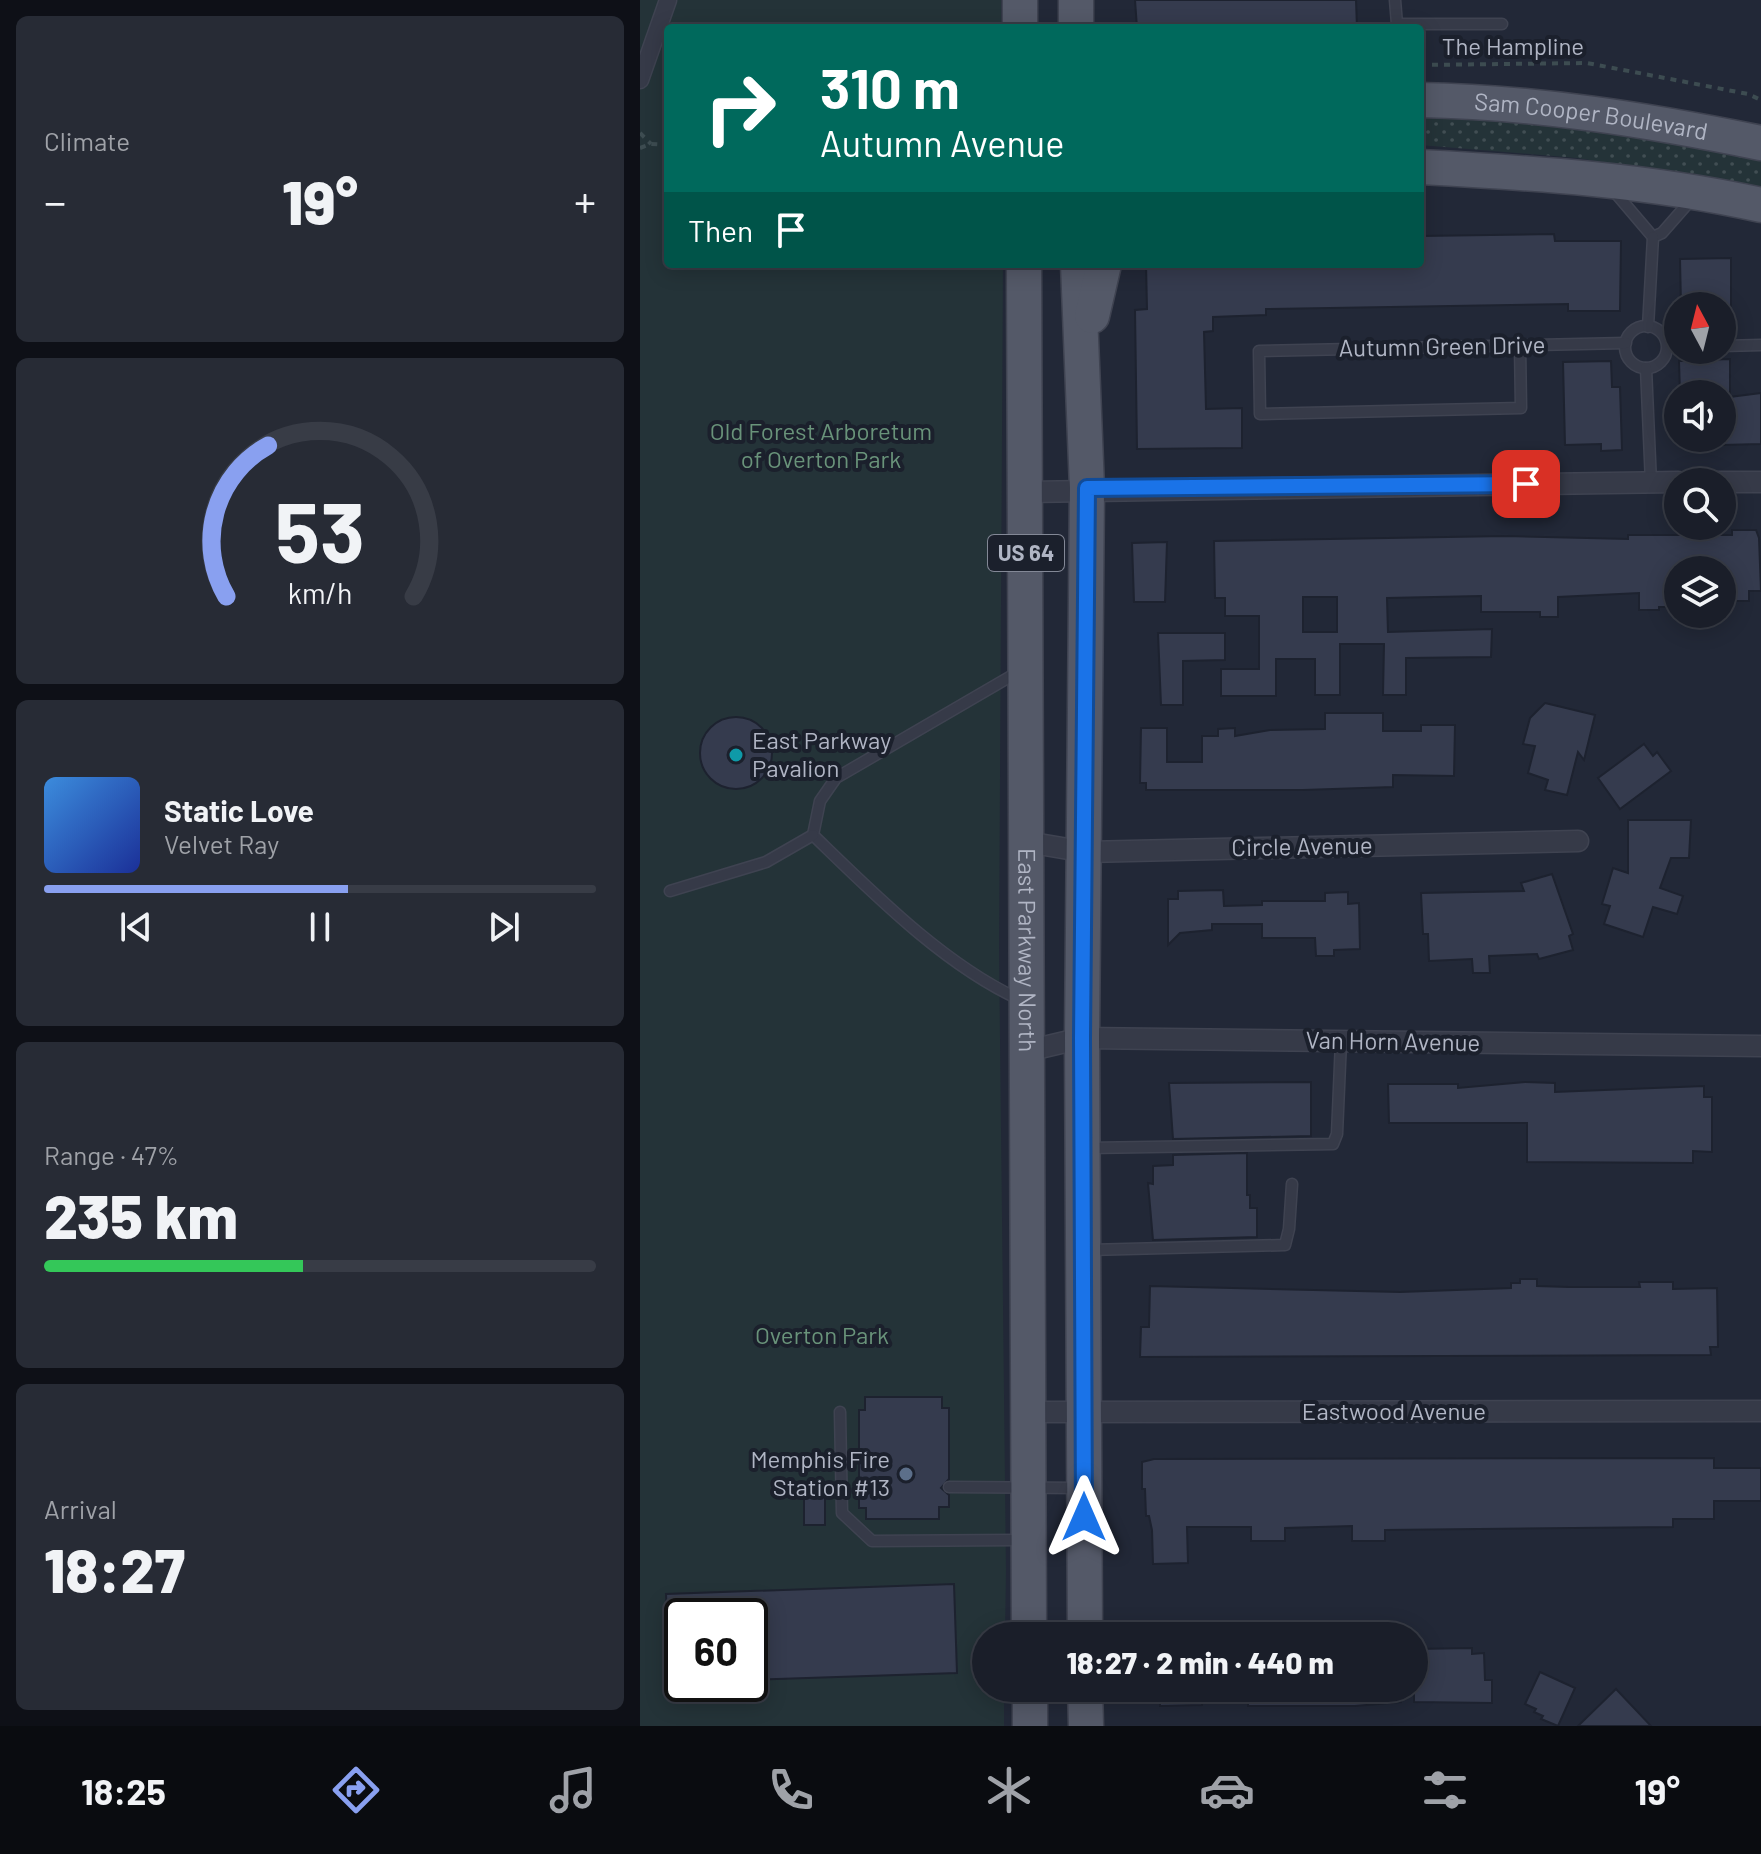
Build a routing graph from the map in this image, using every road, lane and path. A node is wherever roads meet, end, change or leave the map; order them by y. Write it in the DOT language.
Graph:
graph roads {
  1 [pos="668,0"];
  2 [pos="1020,0"];
  3 [pos="1076,0"];
  4 [pos="1395,0"];
  5 [pos="1020,24"];
  6 [pos="1076,24"];
  7 [pos="1502,24"];
  8 [pos="1424,65"];
  9 [pos="640,80"];
  10 [pos="1424,100"];
  11 [pos="1761,100"];
  12 [pos="640,133"];
  13 [pos="1761,143"];
  14 [pos="651,144"];
  15 [pos="664,145"];
  16 [pos="640,148"];
  17 [pos="1424,167"];
  18 [pos="1604,180"];
  19 [pos="1701,192"];
  20 [pos="1761,205"];
  21 [pos="1653,237"];
  22 [pos="1024,268"];
  23 [pos="1078,268"];
  24 [pos="1103,268"];
  25 [pos="1648,327"];
  26 [pos="1664,337"];
  27 [pos="1626,343"];
  28 [pos="1520,345"];
  29 [pos="1761,345"];
  30 [pos="1736,346"];
  31 [pos="1664,357"];
  32 [pos="1082,359"];
  33 [pos="1646,368"];
  34 [pos="1736,482"];
  35 [pos="1761,482"];
  36 [pos="1651,483"];
  37 [pos="1664,483"];
  38 [pos="1087,488"];
  39 [pos="1026,492"];
  40 [pos="1026,667"];
  41 [pos="813,835"];
  42 [pos="1578,841"];
  43 [pos="1027,842"];
  44 [pos="1086,852"];
  45 [pos="670,891"];
  46 [pos="1027,1003"];
  47 [pos="1082,1038"];
  48 [pos="1341,1041"];
  49 [pos="1761,1046"];
  50 [pos="1027,1051"];
  51 [pos="1082,1148"];
  52 [pos="1292,1184"];
  53 [pos="1082,1251"];
  54 [pos="1761,1411"];
  55 [pos="840,1412"];
  56 [pos="1026,1412"];
  57 [pos="1083,1413"];
  58 [pos="949,1487"];
  59 [pos="1027,1487"];
  60 [pos="1084,1488"];
  61 [pos="1028,1540"];
  62 [pos="1029,1622"];
  63 [pos="1085,1622"];
  64 [pos="1030,1702"];
  65 [pos="1085,1702"];
  66 [pos="1030,1726"];
  67 [pos="1086,1726"];
  1 -- 9 [label="street"];
  2 -- 5 [label="main road"];
  3 -- 6 [label="main road"];
  4 -- 7 [label="lane"];
  8 -- 11 [label="path, The Hampline"];
  10 -- 13 [label="main road, Sam Cooper Boulevard"];
  12 -- 14 [label="path"];
  14 -- 15 [label="path"];
  14 -- 16 [label="path"];
  17 -- 18 [label="main road"];
  18 -- 19 [label="main road"];
  18 -- 21 [label="lane"];
  19 -- 20 [label="main road"];
  19 -- 21 [label="lane"];
  21 -- 25 [label="lane"];
  22 -- 39 [label="main road, East Parkway North / US 64"];
  23 -- 32 [label="main road, US 64"];
  24 -- 32 [label="main road"];
  25 -- 26 [label="lane"];
  25 -- 27 [label="lane"];
  27 -- 28 [label="lane, Autumn Green Drive"];
  27 -- 33 [label="lane"];
  28 -- 28 [label="lane, Autumn Green Drive"];
  29 -- 30 [label="lane"];
  31 -- 33 [label="lane"];
  32 -- 38 [label="main road, US 64"];
  33 -- 36 [label="lane"];
  34 -- 35 [label="street"];
  36 -- 37 [label="street"];
  36 -- 38 [label="street"];
  38 -- 39 [label="street"];
  38 -- 44 [label="main road, US 64"];
  39 -- 40 [label="main road, East Parkway North / US 64"];
  40 -- 41 [label="lane"];
  40 -- 43 [label="main road, East Parkway North / US 64"];
  41 -- 45 [label="lane"];
  41 -- 46 [label="lane"];
  42 -- 44 [label="street, Circle Avenue"];
  43 -- 44 [label="street, Circle Avenue"];
  43 -- 46 [label="main road, East Parkway North / US 64"];
  44 -- 47 [label="main road, US 64"];
  46 -- 50 [label="main road, East Parkway North / US 64"];
  47 -- 48 [label="street, Van Horn Avenue"];
  47 -- 50 [label="street, Van Horn Avenue"];
  47 -- 51 [label="main road, US 64"];
  48 -- 49 [label="street, Van Horn Avenue"];
  48 -- 51 [label="lane"];
  50 -- 56 [label="main road, East Parkway North / US 64"];
  51 -- 53 [label="main road, US 64"];
  52 -- 53 [label="lane"];
  53 -- 57 [label="main road, US 64"];
  54 -- 57 [label="street, Eastwood Avenue"];
  55 -- 61 [label="lane"];
  56 -- 57 [label="street, Eastwood Avenue"];
  56 -- 59 [label="main road, East Parkway North / US 64"];
  57 -- 60 [label="main road, US 64"];
  58 -- 59 [label="lane"];
  59 -- 60 [label="lane"];
  59 -- 61 [label="main road, East Parkway North / US 64"];
  60 -- 63 [label="main road, US 64"];
  61 -- 62 [label="main road, East Parkway North / US 64"];
  64 -- 66 [label="main road"];
  65 -- 67 [label="main road"];
}
